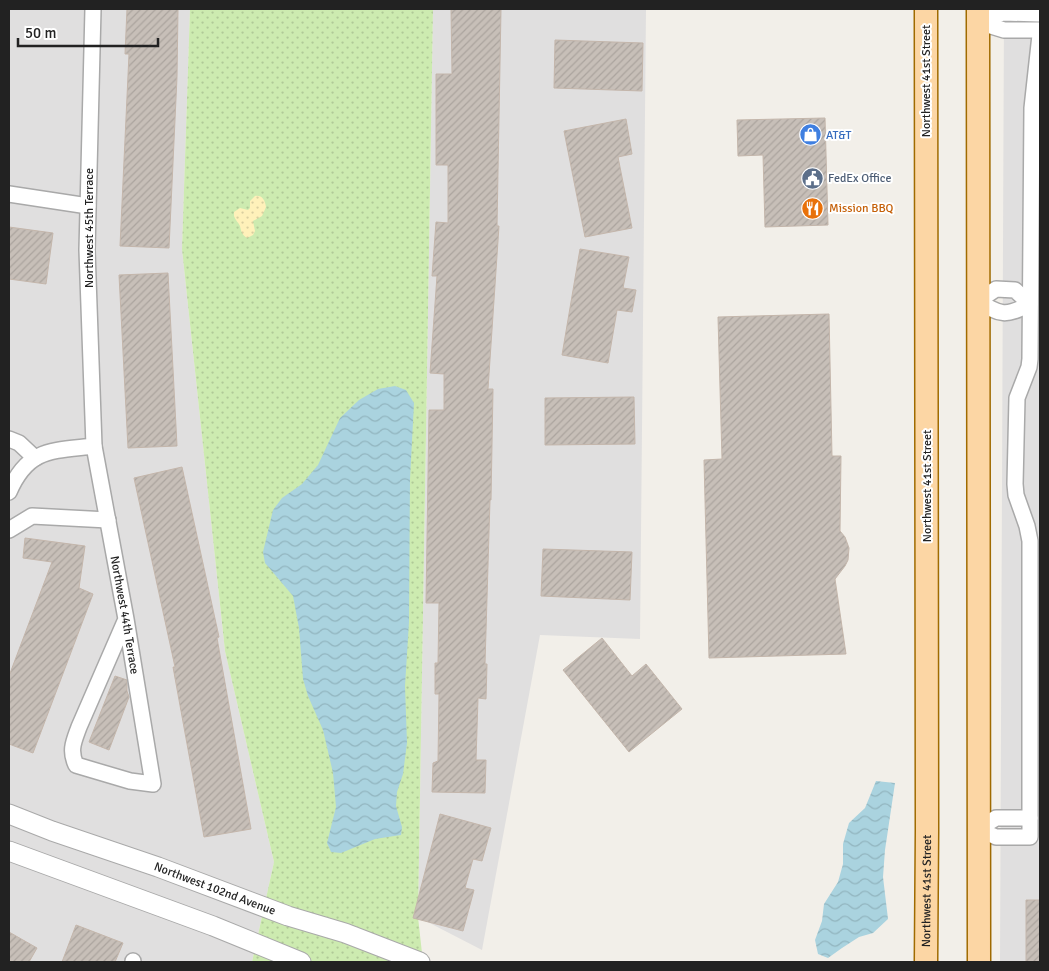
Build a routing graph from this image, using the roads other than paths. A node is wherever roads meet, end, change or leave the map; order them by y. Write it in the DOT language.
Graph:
graph roads {
  1 [pos="93,9"];
  2 [pos="926,9"];
  3 [pos="1040,14"];
  4 [pos="978,15"];
  5 [pos="1040,30"];
  6 [pos="1040,35"];
  7 [pos="1037,86"];
  8 [pos="9,194"];
  9 [pos="88,206"];
  10 [pos="978,301"];
  11 [pos="1030,304"];
  12 [pos="9,439"];
  13 [pos="94,446"];
  14 [pos="35,458"];
  15 [pos="9,492"];
  16 [pos="108,520"];
  17 [pos="9,530"];
  18 [pos="126,618"];
  19 [pos="9,814"];
  20 [pos="1030,818"];
  21 [pos="978,829"];
  22 [pos="9,851"];
  23 [pos="301,962"];
  24 [pos="420,962"];
  25 [pos="926,962"];
  26 [pos="979,962"];
  1 -- 9 [label="street, Northwest 45th Terrace"];
  2 -- 25 [label="main road, Northwest 41st Street"];
  3 -- 4 [label="street"];
  4 -- 5 [label="street"];
  4 -- 10 [label="main road"];
  6 -- 7 [label="street"];
  7 -- 11 [label="street"];
  8 -- 9 [label="street"];
  9 -- 13 [label="street, Northwest 45th Terrace"];
  10 -- 11 [label="street"];
  10 -- 11 [label="street"];
  10 -- 21 [label="main road"];
  11 -- 20 [label="street"];
  12 -- 14 [label="street"];
  13 -- 14 [label="street"];
  13 -- 16 [label="street, Northwest 44th Terrace"];
  14 -- 15 [label="street"];
  16 -- 17 [label="street"];
  16 -- 18 [label="street, Northwest 44th Terrace"];
  18 -- 18 [label="street, Northwest 44th Terrace"];
  19 -- 24 [label="street, Northwest 102nd Avenue"];
  20 -- 21 [label="street"];
  20 -- 21 [label="street"];
  21 -- 26 [label="main road"];
  22 -- 23 [label="street"];
}
